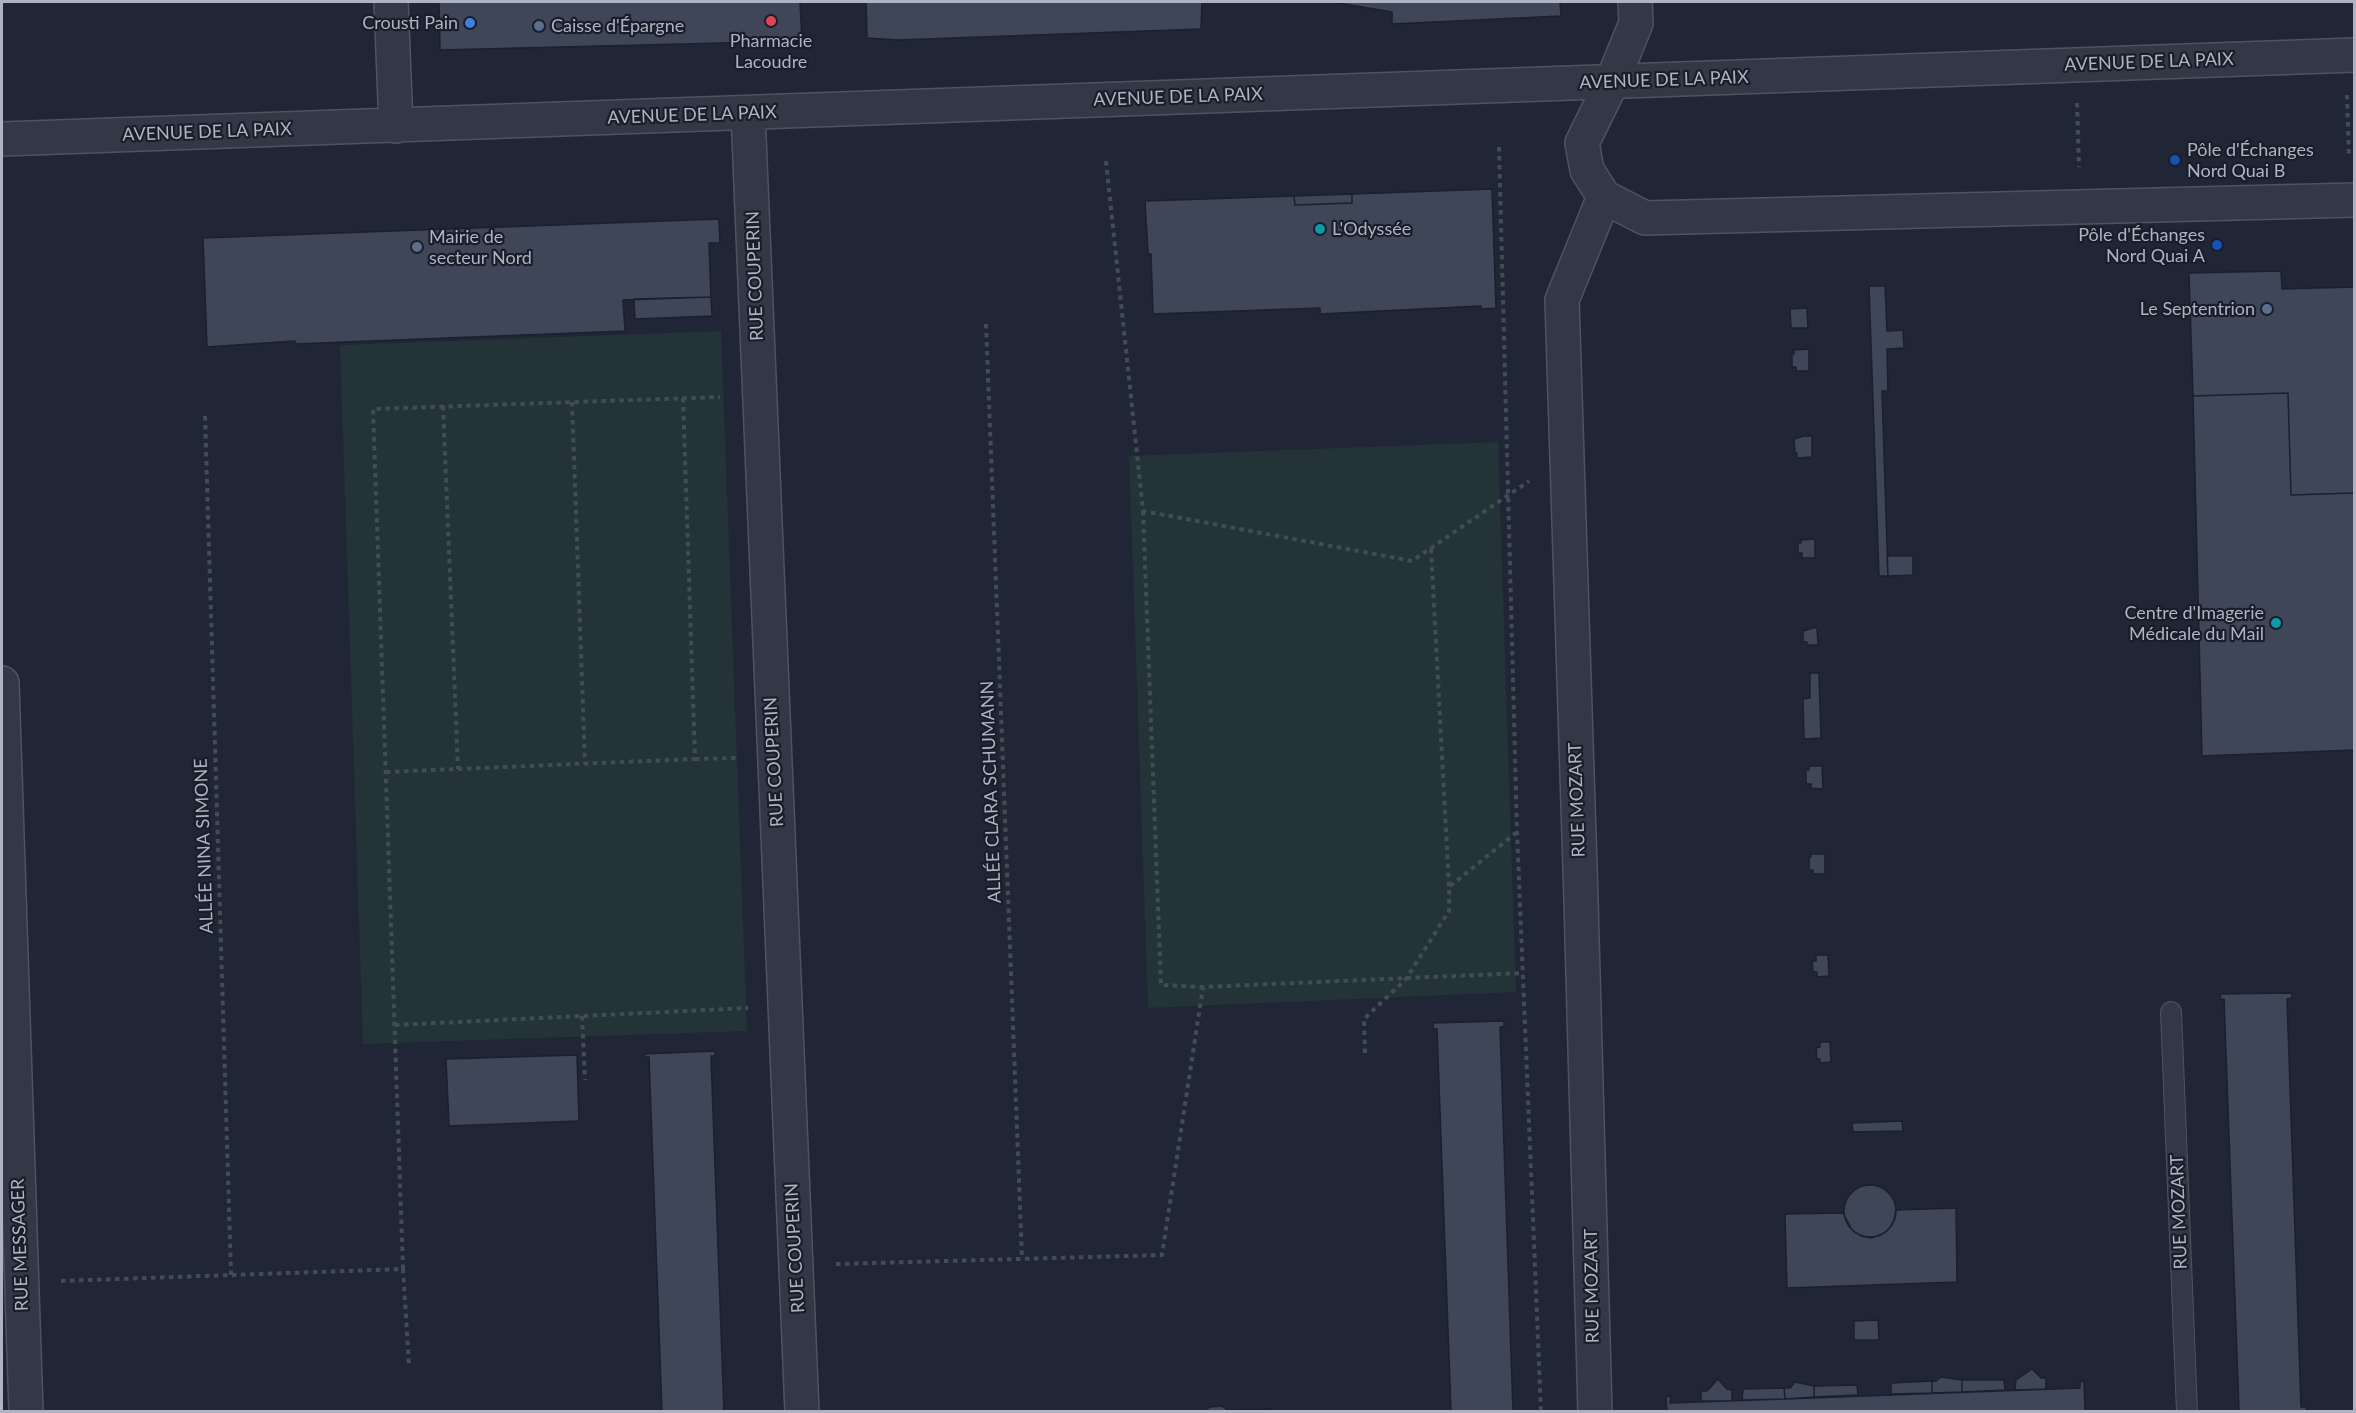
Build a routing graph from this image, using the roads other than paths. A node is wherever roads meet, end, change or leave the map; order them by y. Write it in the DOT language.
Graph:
graph roads {
  1 [pos="391,2"];
  2 [pos="1635,2"];
  3 [pos="2351,70"];
  4 [pos="1612,82"];
  5 [pos="748,113"];
  6 [pos="396,126"];
  7 [pos="2,139"];
  8 [pos="1604,198"];
  9 [pos="2355,200"];
  10 [pos="2,682"];
  11 [pos="2171,1012"];
  12 [pos="26,1412"];
  13 [pos="802,1412"];
  14 [pos="1595,1412"];
  15 [pos="2187,1412"];
  1 -- 6 [label="street"];
  2 -- 4 [label="street"];
  3 -- 4 [label="street, AVENUE DE LA PAIX"];
  4 -- 5 [label="street, AVENUE DE LA PAIX"];
  4 -- 8 [label="street"];
  5 -- 6 [label="street, AVENUE DE LA PAIX"];
  5 -- 13 [label="street, RUE COUPERIN"];
  6 -- 7 [label="street, AVENUE DE LA PAIX"];
  8 -- 9 [label="street"];
  8 -- 14 [label="street, RUE MOZART"];
  10 -- 12 [label="street, RUE MESSAGER"];
  11 -- 15 [label="lane, RUE MOZART"];
}
